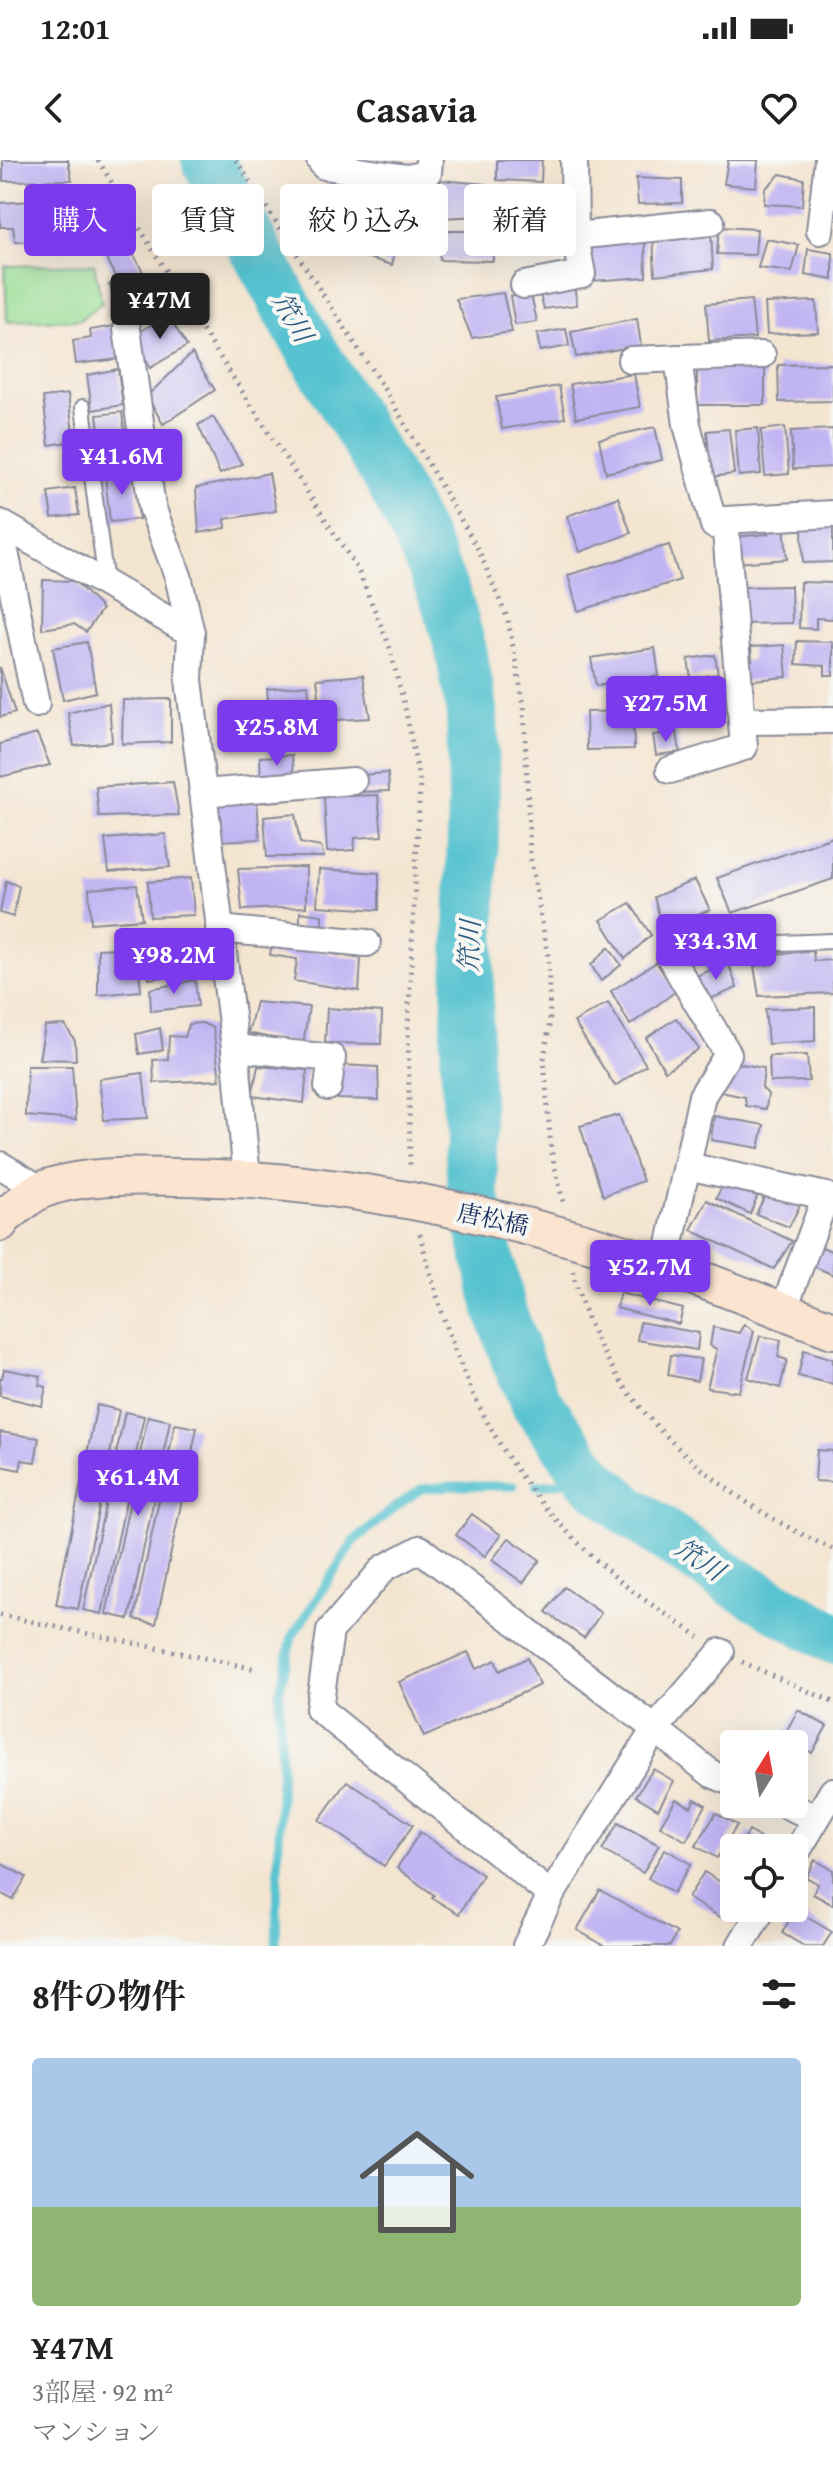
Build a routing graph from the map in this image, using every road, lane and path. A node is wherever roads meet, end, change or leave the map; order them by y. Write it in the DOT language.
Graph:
graph roads {
  1 [pos="98,160"];
  2 [pos="236,160"];
  3 [pos="320,160"];
  4 [pos="429,160"];
  5 [pos="574,160"];
  6 [pos="828,160"];
  7 [pos="574,184"];
  8 [pos="711,222"];
  9 [pos="820,231"];
  10 [pos="576,236"];
  11 [pos="576,241"];
  12 [pos="524,285"];
  13 [pos="127,329"];
  14 [pos="762,355"];
  15 [pos="678,358"];
  16 [pos="631,360"];
  17 [pos="83,407"];
  18 [pos="833,514"];
  19 [pos="725,520"];
  20 [pos="0,525"];
  21 [pos="106,584"];
  22 [pos="191,633"];
  23 [pos="36,704"];
  24 [pos="833,720"];
  25 [pos="743,721"];
  26 [pos="670,770"];
  27 [pos="353,781"];
  28 [pos="202,793"];
  29 [pos="219,929"];
  30 [pos="833,941"];
  31 [pos="367,943"];
  32 [pos="753,944"];
  33 [pos="670,957"];
  34 [pos="235,1048"];
  35 [pos="328,1087"];
  36 [pos="0,1165"];
  37 [pos="687,1166"];
  38 [pos="247,1178"];
  39 [pos="42,1190"];
  40 [pos="418,1203"];
  41 [pos="0,1223"];
  42 [pos="566,1236"];
  43 [pos="665,1267"];
  44 [pos="783,1311"];
  45 [pos="833,1330"];
  46 [pos="833,1549"];
  47 [pos="0,1615"];
  48 [pos="721,1652"];
  49 [pos="256,1669"];
  50 [pos="833,1702"];
  51 [pos="655,1729"];
  52 [pos="720,1777"];
  53 [pos="833,1791"];
  54 [pos="808,1814"];
  55 [pos="816,1818"];
  56 [pos="807,1834"];
  57 [pos="551,1895"];
  58 [pos="755,1922"];
  59 [pos="526,1946"];
  60 [pos="740,1946"];
  1 -- 40 [label="path"];
  2 -- 42 [label="path"];
  3 -- 4 [label="street"];
  5 -- 7 [label="street"];
  6 -- 9 [label="street"];
  8 -- 10 [label="street"];
  11 -- 12 [label="street"];
  13 -- 22 [label="street"];
  14 -- 15 [label="street"];
  15 -- 16 [label="street"];
  15 -- 19 [label="street"];
  17 -- 21 [label="lane"];
  18 -- 19 [label="street"];
  19 -- 25 [label="street"];
  20 -- 21 [label="street"];
  20 -- 23 [label="street"];
  21 -- 22 [label="street"];
  22 -- 28 [label="street"];
  24 -- 25 [label="street"];
  25 -- 26 [label="street"];
  27 -- 28 [label="street"];
  28 -- 29 [label="street"];
  29 -- 31 [label="street"];
  29 -- 34 [label="street"];
  30 -- 32 [label="lane"];
  33 -- 37 [label="street"];
  34 -- 35 [label="street"];
  34 -- 38 [label="street"];
  36 -- 39 [label="street"];
  37 -- 43 [label="street"];
  37 -- 44 [label="street"];
  38 -- 39 [label="street, 唐松橋"];
  38 -- 40 [label="street, 唐松橋"];
  39 -- 41 [label="street"];
  40 -- 42 [label="street, 唐松橋"];
  40 -- 48 [label="path"];
  42 -- 43 [label="street, 唐松橋"];
  42 -- 46 [label="path"];
  43 -- 44 [label="street, 唐松橋"];
  44 -- 45 [label="street, 唐松橋"];
  47 -- 49 [label="path"];
  48 -- 50 [label="path"];
  48 -- 51 [label="street"];
  51 -- 52 [label="street"];
  51 -- 57 [label="street"];
  51 -- 57 [label="street"];
  53 -- 55 [label="street"];
  54 -- 55 [label="street"];
  55 -- 56 [label="street"];
  57 -- 59 [label="street"];
  58 -- 60 [label="street"];
}
